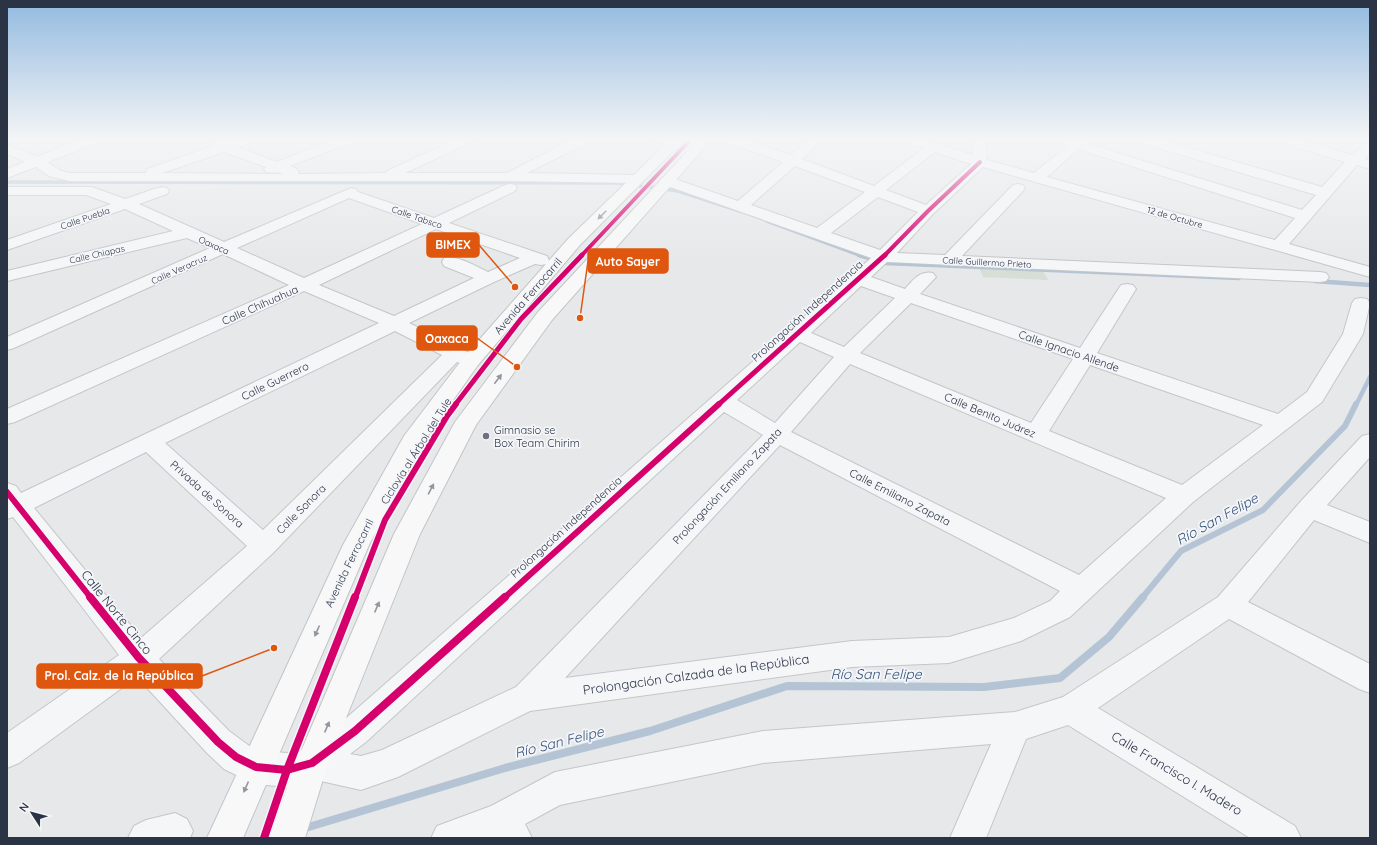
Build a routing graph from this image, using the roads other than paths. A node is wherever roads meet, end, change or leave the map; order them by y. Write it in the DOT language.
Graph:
graph roads {
  1 [pos="399,178"];
  2 [pos="516,178"];
  3 [pos="638,178"];
  4 [pos="670,178"];
  5 [pos="772,178"];
  6 [pos="840,178"];
  7 [pos="893,178"];
  8 [pos="973,178"];
  9 [pos="1011,178"];
  10 [pos="1031,178"];
  11 [pos="1190,178"];
  12 [pos="1277,178"];
  13 [pos="1322,178"];
  14 [pos="1338,178"];
  15 [pos="510,182"];
  16 [pos="1335,182"];
  17 [pos="632,184"];
  18 [pos="1023,185"];
  19 [pos="663,186"];
  20 [pos="7,191"];
  21 [pos="87,191"];
  22 [pos="162,191"];
  23 [pos="281,192"];
  24 [pos="321,192"];
  25 [pos="875,192"];
  26 [pos="349,193"];
  27 [pos="1326,193"];
  28 [pos="126,204"];
  29 [pos="741,206"];
  30 [pos="928,211"];
  31 [pos="1305,216"];
  32 [pos="437,224"];
  33 [pos="187,233"];
  34 [pos="820,234"];
  35 [pos="7,244"];
  36 [pos="1279,246"];
  37 [pos="223,249"];
  38 [pos="949,260"];
  39 [pos="545,261"];
  40 [pos="450,262"];
  41 [pos="873,265"];
  42 [pos="1370,272"];
  43 [pos="7,276"];
  44 [pos="927,277"];
  45 [pos="1320,277"];
  46 [pos="488,278"];
  47 [pos="304,285"];
  48 [pos="1127,289"];
  49 [pos="909,296"];
  50 [pos="1361,303"];
  51 [pos="394,323"];
  52 [pos="797,334"];
  53 [pos="7,344"];
  54 [pos="847,355"];
  55 [pos="1085,356"];
  56 [pos="463,357"];
  57 [pos="722,401"];
  58 [pos="7,417"];
  59 [pos="1281,423"];
  60 [pos="777,434"];
  61 [pos="1036,434"];
  62 [pos="149,442"];
  63 [pos="1370,442"];
  64 [pos="1184,496"];
  65 [pos="10,503"];
  66 [pos="1310,508"];
  67 [pos="1370,533"];
  68 [pos="264,546"];
  69 [pos="1081,589"];
  70 [pos="1228,605"];
  71 [pos="139,658"];
  72 [pos="1370,679"];
  73 [pos="527,697"];
  74 [pos="1070,709"];
  75 [pos="1015,727"];
  76 [pos="7,752"];
  77 [pos="312,763"];
  78 [pos="256,767"];
  79 [pos="506,829"];
  80 [pos="228,830"];
  81 [pos="287,838"];
  82 [pos="449,838"];
  83 [pos="968,838"];
  84 [pos="1284,838"];
  1 -- 15 [label="street"];
  2 -- 15 [label="street, Calle Chihuahua"];
  3 -- 17 [label="main road, Avenida Ferrocarril"];
  4 -- 19 [label="main road"];
  5 -- 29 [label="street"];
  6 -- 25 [label="street"];
  7 -- 25 [label="street"];
  8 -- 30 [label="street, Prolongación Independencia"];
  9 -- 18 [label="street, 12 de Octubre"];
  10 -- 18 [label="street"];
  11 -- 31 [label="street"];
  12 -- 27 [label="street"];
  13 -- 16 [label="street"];
  14 -- 16 [label="street"];
  15 -- 17 [label="street"];
  15 -- 26 [label="street"];
  15 -- 32 [label="street, Calle Chihuahua"];
  16 -- 27 [label="street"];
  17 -- 39 [label="main road, Avenida Ferrocarril, one-way"];
  18 -- 36 [label="street, 12 de Octubre"];
  18 -- 38 [label="street"];
  19 -- 29 [label="street, Calle Guillermo Prieto"];
  77 -- 19 [label="main road, one-way"];
  20 -- 21 [label="street"];
  21 -- 22 [label="street"];
  21 -- 28 [label="street, Oaxaca"];
  22 -- 23 [label="street"];
  22 -- 28 [label="street, Calle Puebla"];
  24 -- 26 [label="street"];
  25 -- 30 [label="street"];
  25 -- 34 [label="street"];
  26 -- 32 [label="street, Calle Tabsco"];
  26 -- 37 [label="street, Calle Veracruz"];
  27 -- 31 [label="street"];
  28 -- 33 [label="street, Oaxaca"];
  28 -- 35 [label="street, Calle Puebla"];
  29 -- 34 [label="street, Calle Guillermo Prieto"];
  30 -- 41 [label="street, Prolongación Independencia"];
  31 -- 36 [label="street"];
  32 -- 39 [label="street, Calle Tabsco"];
  32 -- 47 [label="street, Calle Chihuahua"];
  33 -- 37 [label="street, Oaxaca"];
  33 -- 43 [label="street, Calle Chiapas"];
  34 -- 41 [label="street, Calle Guillermo Prieto"];
  36 -- 42 [label="street, 12 de Octubre"];
  37 -- 47 [label="street, Oaxaca"];
  37 -- 53 [label="street, Calle Veracruz"];
  38 -- 41 [label="street, Calle Guillermo Prieto"];
  38 -- 45 [label="street, Calle Guillermo Prieto"];
  39 -- 46 [label="street, Calle Guerrero"];
  39 -- 56 [label="main road, Avenida Ferrocarril"];
  40 -- 46 [label="street"];
  41 -- 49 [label="street, Calle Ignacio Allende"];
  41 -- 52 [label="street, Prolongación Independencia"];
  44 -- 49 [label="street, Prolongación Emiliano Zapata"];
  46 -- 51 [label="street, Calle Guerrero"];
  47 -- 51 [label="street, Oaxaca"];
  47 -- 58 [label="street, Calle Chihuahua"];
  48 -- 55 [label="street"];
  49 -- 54 [label="street, Prolongación Emiliano Zapata"];
  49 -- 55 [label="street, Calle Ignacio Allende"];
  50 -- 59 [label="street, Prolongación Calzada de la República"];
  51 -- 56 [label="street, Oaxaca"];
  51 -- 62 [label="street, Calle Guerrero"];
  52 -- 54 [label="street, Calle Benito Juárez"];
  52 -- 57 [label="street, Prolongación Independencia"];
  54 -- 60 [label="street, Prolongación Emiliano Zapata"];
  54 -- 61 [label="street, Calle Benito Juárez"];
  55 -- 59 [label="street, Calle Ignacio Allende"];
  55 -- 61 [label="street"];
  56 -- 68 [label="street, Calle Sonora"];
  56 -- 78 [label="main road, Avenida Ferrocarril, one-way"];
  57 -- 60 [label="street, Calle Emiliano Zapata"];
  57 -- 77 [label="street, Prolongación Independencia"];
  59 -- 64 [label="street, Prolongación Calzada de la República"];
  60 -- 69 [label="street, Calle Emiliano Zapata"];
  60 -- 73 [label="street, Prolongación Emiliano Zapata"];
  61 -- 64 [label="street, Calle Benito Juárez"];
  62 -- 65 [label="street, Calle Guerrero"];
  62 -- 68 [label="street, Privada de Sonora"];
  63 -- 66 [label="street"];
  64 -- 69 [label="street, Prolongación Calzada de la República"];
  65 -- 71 [label="street, Calle Norte Cinco"];
  66 -- 67 [label="street"];
  66 -- 70 [label="street"];
  68 -- 71 [label="street, Calle Sonora"];
  69 -- 73 [label="street, Prolongación Calzada de la República"];
  70 -- 72 [label="street"];
  70 -- 74 [label="street"];
  71 -- 76 [label="street, Calle Sonora"];
  71 -- 78 [label="street, Calle Norte Cinco"];
  73 -- 77 [label="street, Prolongación Calzada de la República"];
  74 -- 75 [label="street"];
  74 -- 84 [label="street, Calle Francisco I. Madero"];
  75 -- 79 [label="street"];
  75 -- 83 [label="street"];
  77 -- 78 [label="street, Prolongación Independencia"];
  77 -- 81 [label="main road"];
  78 -- 80 [label="main road, Avenida Ferrocarril, one-way"];
  79 -- 82 [label="street"];
}
